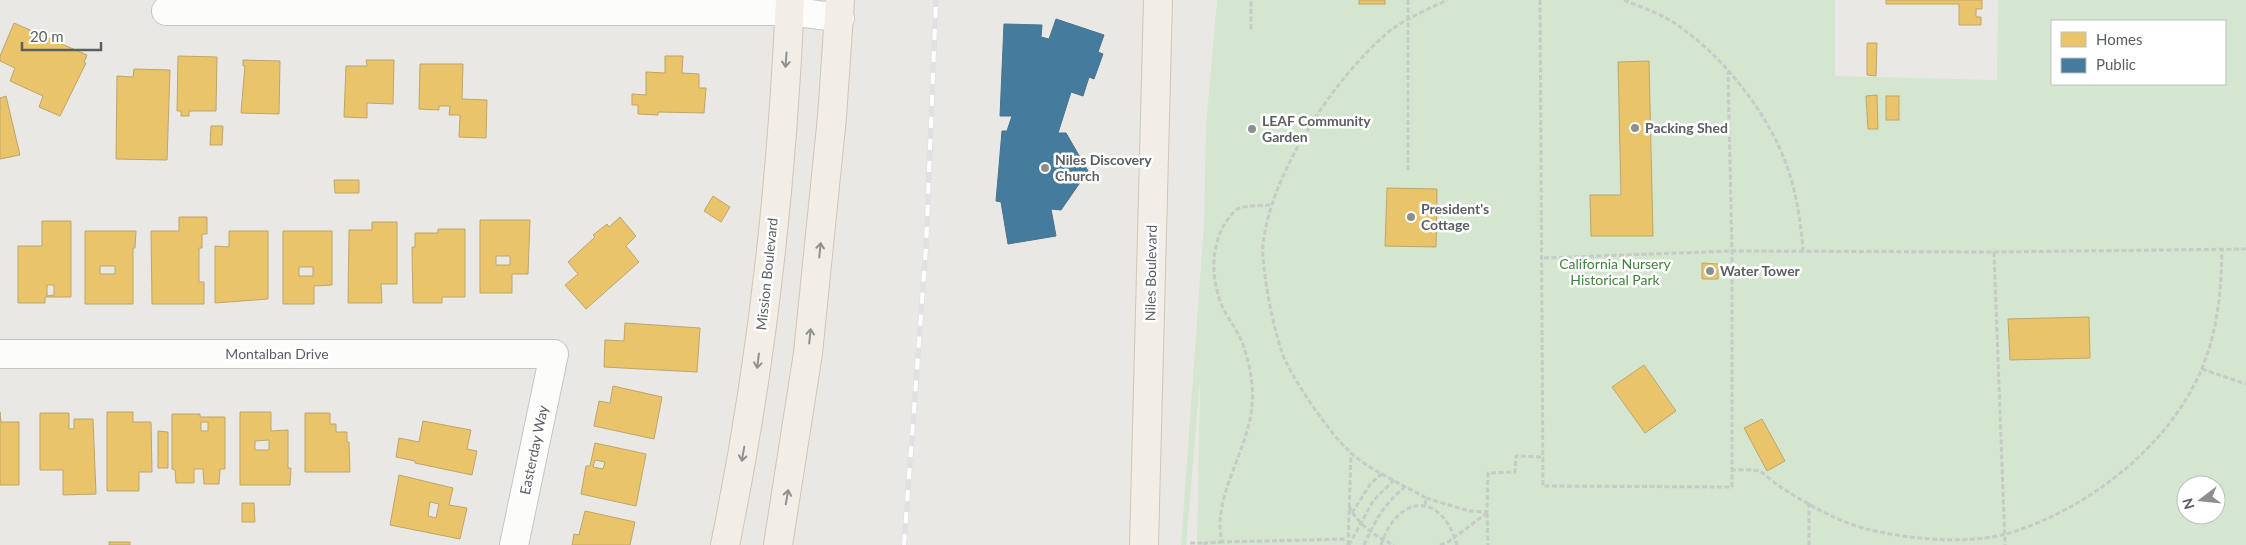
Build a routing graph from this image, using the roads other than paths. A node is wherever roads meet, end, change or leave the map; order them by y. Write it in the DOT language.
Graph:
graph roads {
  1 [pos="1158,0"];
  2 [pos="790,6"];
  3 [pos="840,9"];
  4 [pos="166,11"];
  5 [pos="0,354"];
  6 [pos="554,354"];
  7 [pos="514,545"];
  8 [pos="725,545"];
  9 [pos="778,545"];
  10 [pos="1144,545"];
  1 -- 10 [label="main road, Niles Boulevard"];
  2 -- 3 [label="street"];
  2 -- 4 [label="street"];
  2 -- 8 [label="main road, Mission Boulevard, one-way"];
  9 -- 3 [label="main road, one-way"];
  5 -- 6 [label="street, Montalban Drive"];
  6 -- 7 [label="street, Easterday Way"];
}
